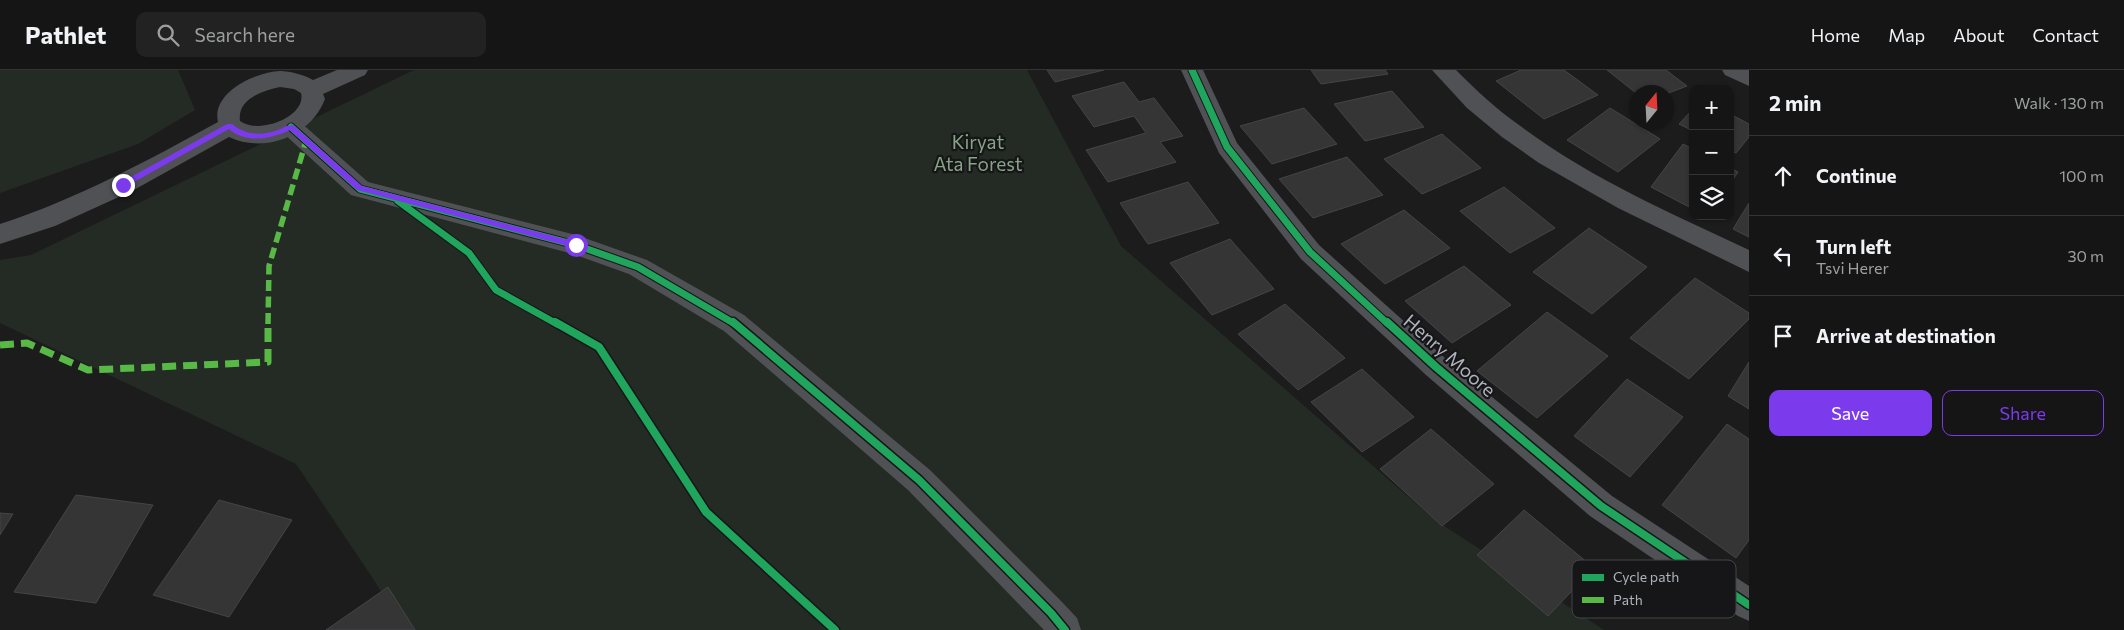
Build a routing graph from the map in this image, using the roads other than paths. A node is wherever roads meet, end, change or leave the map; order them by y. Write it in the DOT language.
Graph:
graph roads {
  1 [pos="356,70"];
  2 [pos="1192,70"];
  3 [pos="1442,70"];
  4 [pos="1733,70"];
  5 [pos="1749,78"];
  6 [pos="245,79"];
  7 [pos="311,90"];
  8 [pos="230,126"];
  9 [pos="291,127"];
  10 [pos="0,234"];
  11 [pos="1749,262"];
  12 [pos="1682,560"];
  13 [pos="1736,596"];
  14 [pos="1749,605"];
  15 [pos="1065,630"];
  1 -- 7 [label="street"];
  2 -- 12 [label="street, Henry Moore"];
  3 -- 11 [label="street"];
  4 -- 5 [label="street"];
  6 -- 7 [label="street"];
  6 -- 8 [label="street"];
  7 -- 9 [label="street"];
  8 -- 9 [label="street"];
  8 -- 10 [label="street"];
  9 -- 15 [label="street"];
  13 -- 14 [label="street, Henry Moore"];
}
